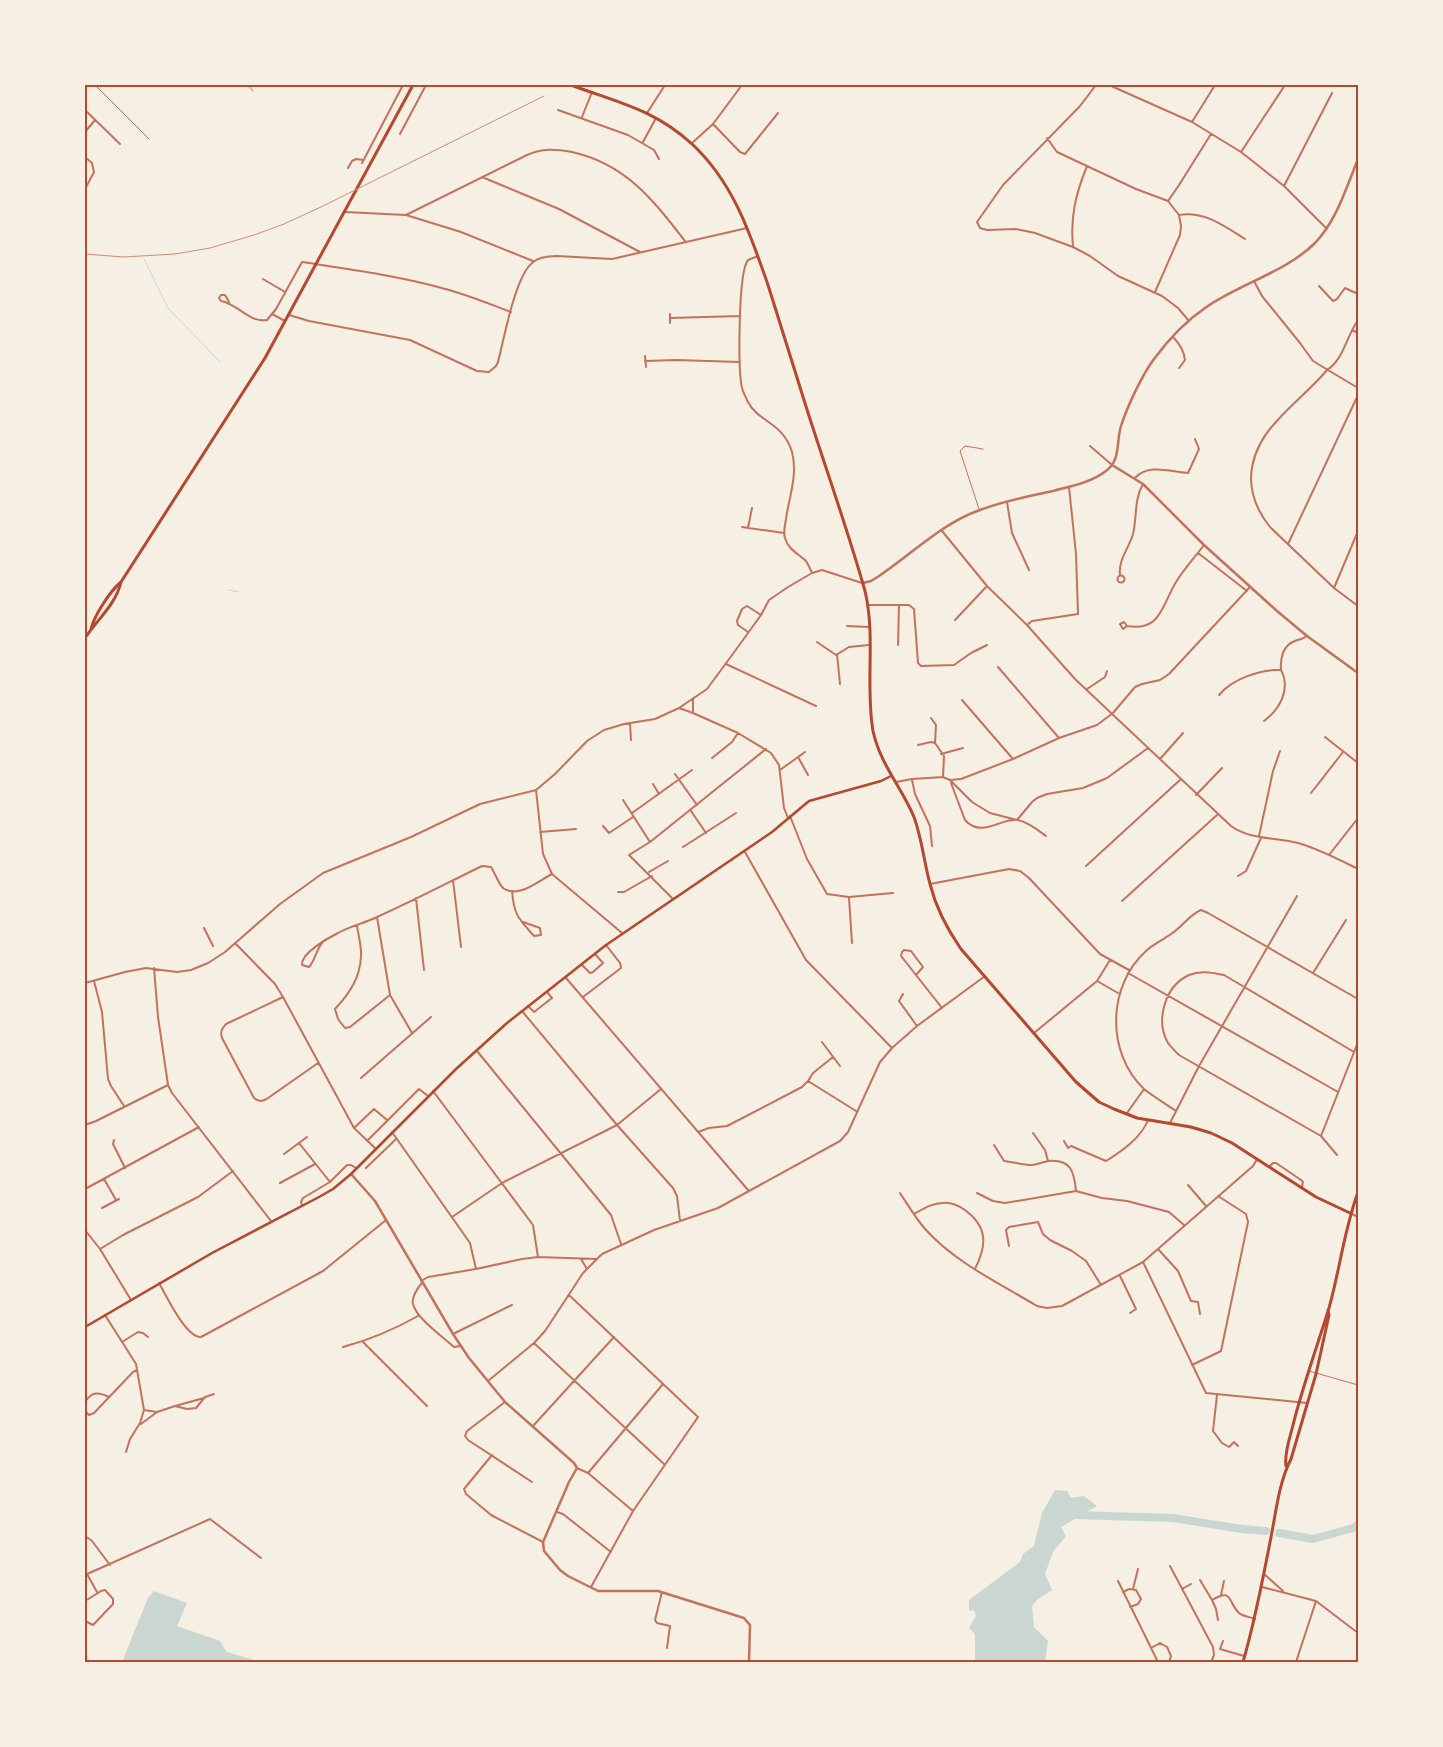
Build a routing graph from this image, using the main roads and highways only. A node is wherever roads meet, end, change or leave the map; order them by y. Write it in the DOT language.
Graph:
graph roads {
  1 [pos="413,85"];
  2 [pos="571,85"];
  3 [pos="85,638"];
  4 [pos="891,776"];
  5 [pos="1358,1192"];
  6 [pos="1350,1213"];
  7 [pos="1328,1310"];
  8 [pos="85,1327"];
  9 [pos="1287,1467"];
  10 [pos="1242,1662"];
  1 -- 3 [label="main road"];
  2 -- 4 [label="main road"];
  4 -- 6 [label="main road"];
  4 -- 8 [label="main road"];
  5 -- 6 [label="main road"];
  6 -- 7 [label="main road"];
  7 -- 9 [label="main road"];
  7 -- 9 [label="main road"];
  9 -- 10 [label="main road"];
}
